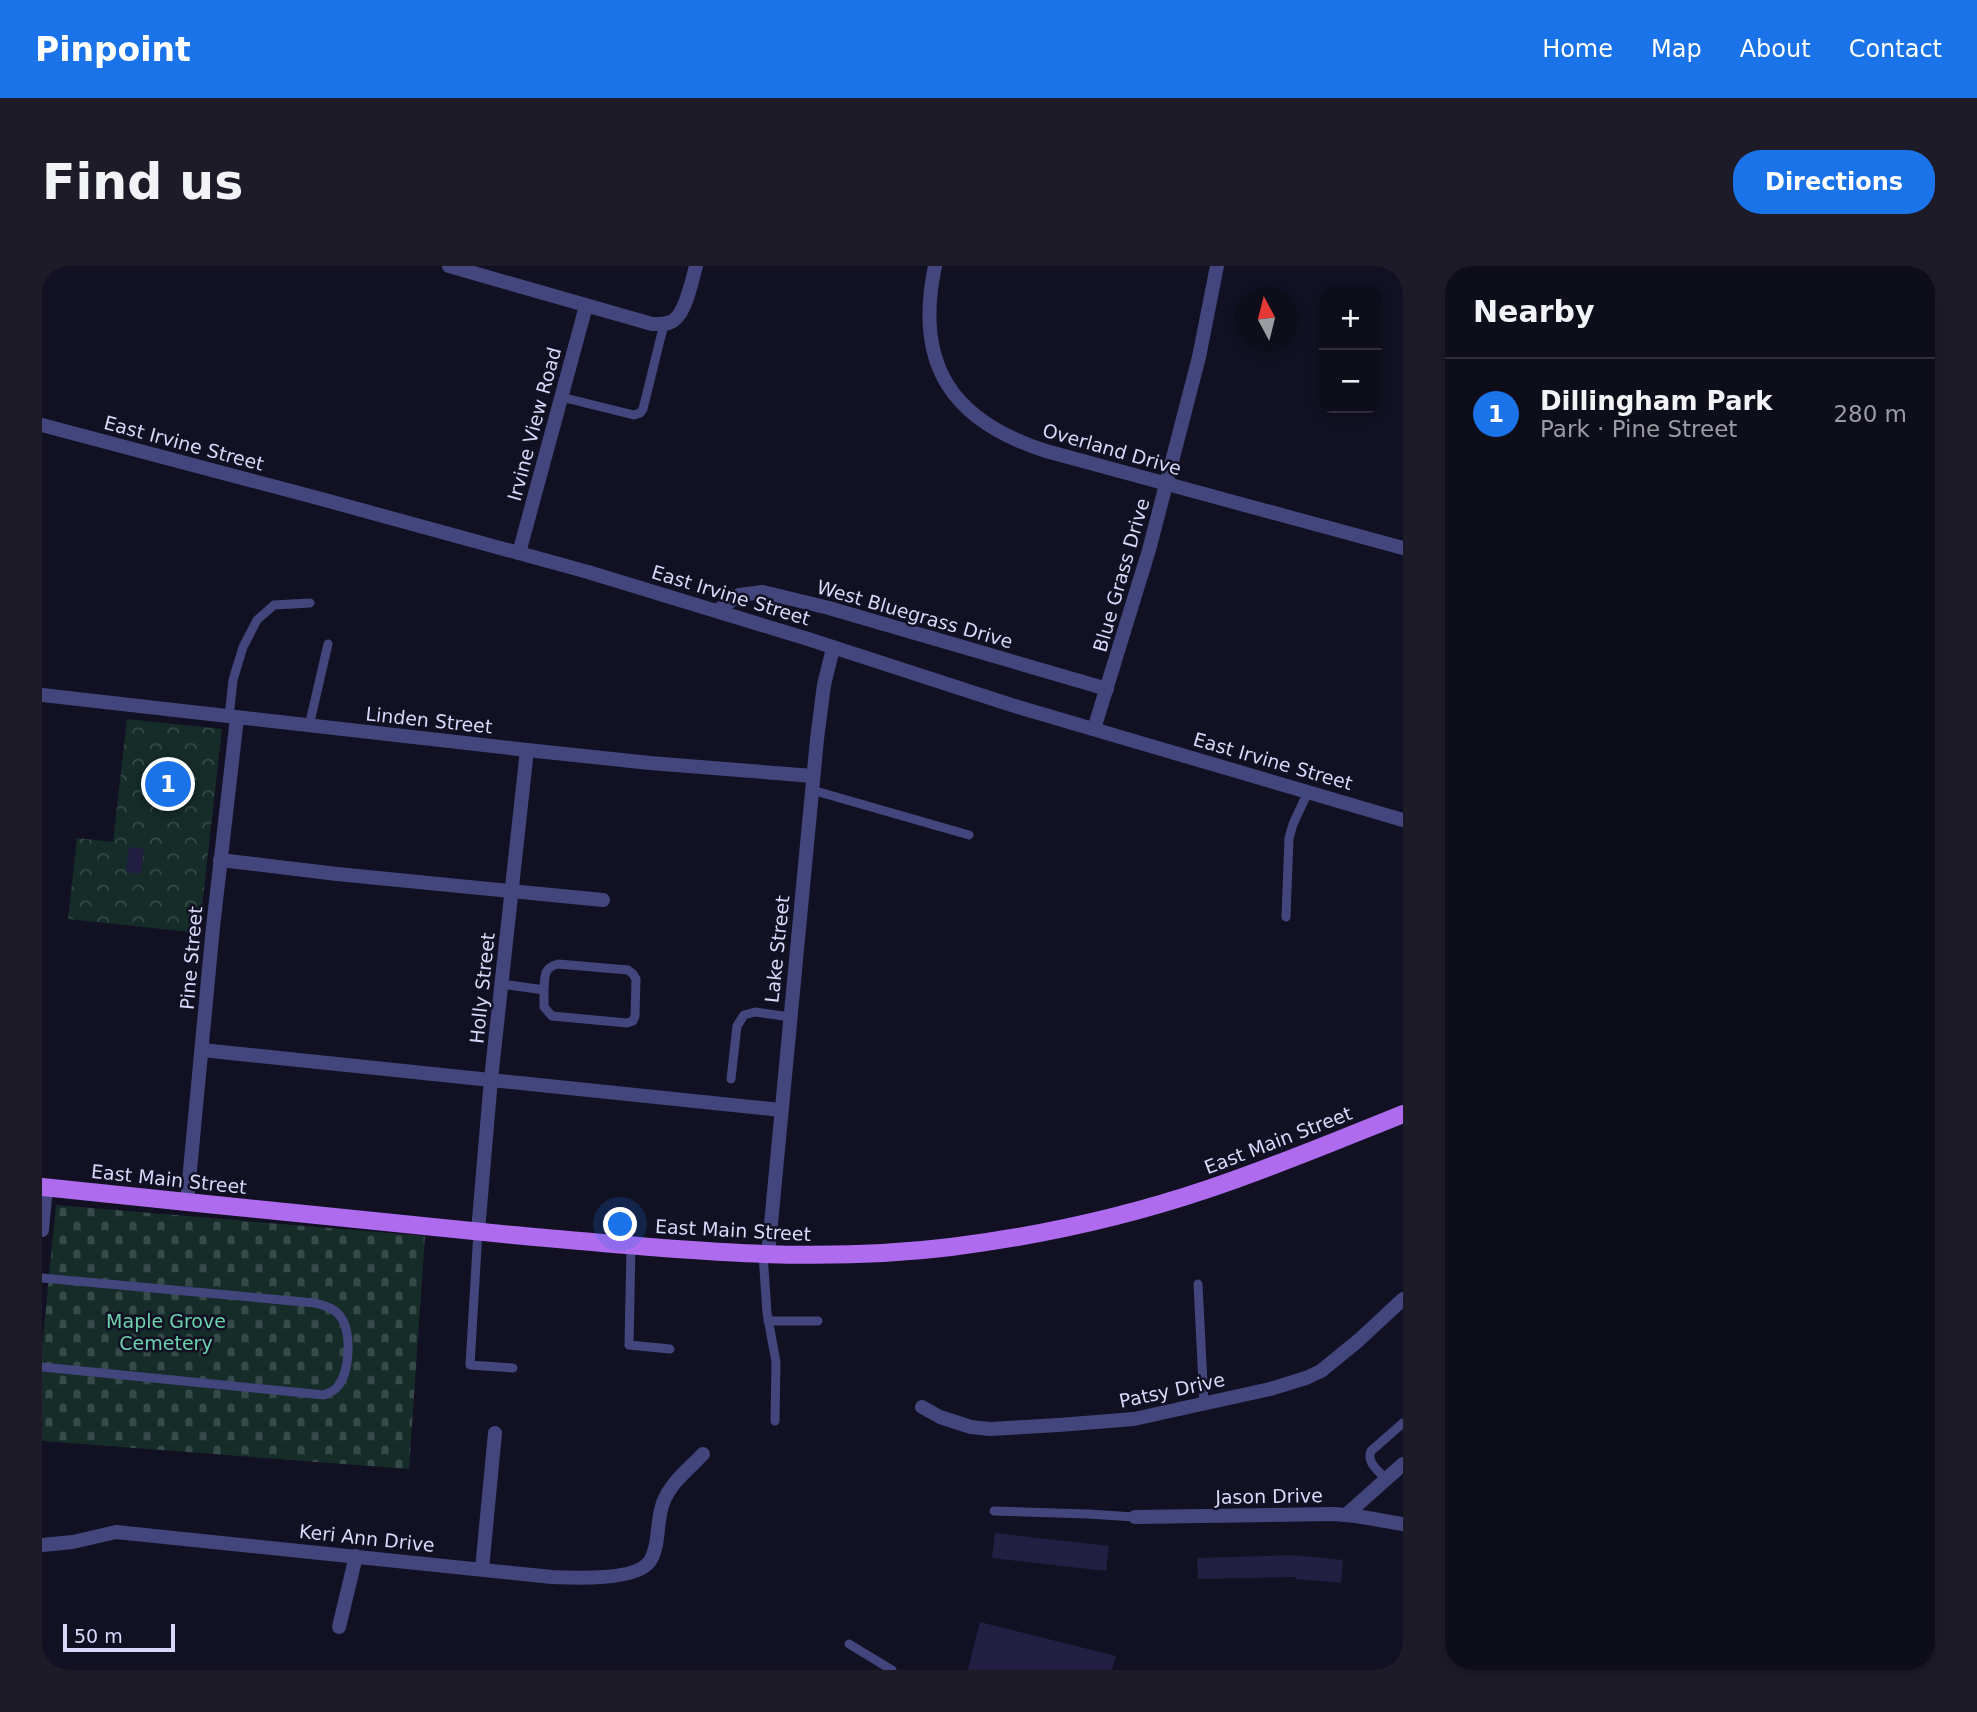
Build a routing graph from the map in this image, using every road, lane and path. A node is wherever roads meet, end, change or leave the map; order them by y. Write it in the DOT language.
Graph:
graph roads {
  1 [pos="449,266"];
  2 [pos="696,266"];
  3 [pos="935,266"];
  4 [pos="1217,266"];
  5 [pos="476,269"];
  6 [pos="586,306"];
  7 [pos="664,324"];
  8 [pos="561,397"];
  9 [pos="42,425"];
  10 [pos="1167,485"];
  11 [pos="1403,548"];
  12 [pos="519,553"];
  13 [pos="310,604"];
  14 [pos="717,611"];
  15 [pos="328,644"];
  16 [pos="833,648"];
  17 [pos="1107,689"];
  18 [pos="42,695"];
  19 [pos="233,718"];
  20 [pos="309,726"];
  21 [pos="1094,729"];
  22 [pos="527,750"];
  23 [pos="813,783"];
  24 [pos="1308,792"];
  25 [pos="1403,820"];
  26 [pos="969,835"];
  27 [pos="220,860"];
  28 [pos="512,891"];
  29 [pos="603,900"];
  30 [pos="1286,917"];
  31 [pos="502,984"];
  32 [pos="544,990"];
  33 [pos="790,1017"];
  34 [pos="202,1050"];
  35 [pos="491,1079"];
  36 [pos="730,1079"];
  37 [pos="781,1110"];
  38 [pos="1403,1114"];
  39 [pos="44,1187"];
  40 [pos="187,1202"];
  41 [pos="42,1230"];
  42 [pos="478,1231"];
  43 [pos="631,1246"];
  44 [pos="766,1254"];
  45 [pos="42,1278"];
  46 [pos="1198,1284"];
  47 [pos="1403,1299"];
  48 [pos="768,1321"];
  49 [pos="818,1321"];
  50 [pos="670,1349"];
  51 [pos="42,1367"];
  52 [pos="513,1368"];
  53 [pos="1204,1404"];
  54 [pos="922,1407"];
  55 [pos="775,1421"];
  56 [pos="1403,1423"];
  57 [pos="495,1433"];
  58 [pos="704,1454"];
  59 [pos="1403,1464"];
  60 [pos="1386,1479"];
  61 [pos="994,1511"];
  62 [pos="1346,1515"];
  63 [pos="1135,1517"];
  64 [pos="1403,1524"];
  65 [pos="42,1545"];
  66 [pos="356,1556"];
  67 [pos="482,1569"];
  68 [pos="339,1627"];
  69 [pos="849,1644"];
  70 [pos="891,1670"];
  1 -- 5 [label="street"];
  2 -- 7 [label="street"];
  3 -- 10 [label="street, Overland Drive"];
  4 -- 10 [label="street, Blue Grass Drive"];
  5 -- 6 [label="street"];
  6 -- 7 [label="street"];
  6 -- 8 [label="street, Irvine View Road"];
  7 -- 8 [label="lane"];
  8 -- 12 [label="street, Irvine View Road"];
  9 -- 12 [label="street, East Irvine Street"];
  10 -- 11 [label="street, Overland Drive"];
  10 -- 17 [label="street, Blue Grass Drive"];
  12 -- 14 [label="street, East Irvine Street"];
  13 -- 19 [label="lane"];
  14 -- 16 [label="street, East Irvine Street"];
  14 -- 17 [label="street, West Bluegrass Drive"];
  15 -- 20 [label="lane"];
  16 -- 21 [label="street, East Irvine Street"];
  16 -- 23 [label="street, Lake Street"];
  17 -- 21 [label="street, Blue Grass Drive"];
  18 -- 19 [label="street, Linden Street"];
  19 -- 20 [label="street, Linden Street"];
  19 -- 27 [label="street, Pine Street"];
  20 -- 22 [label="street, Linden Street"];
  21 -- 24 [label="street, East Irvine Street"];
  22 -- 23 [label="street, Linden Street"];
  22 -- 28 [label="street, Holly Street"];
  23 -- 26 [label="lane"];
  23 -- 33 [label="street, Lake Street"];
  24 -- 25 [label="street, East Irvine Street"];
  24 -- 30 [label="lane"];
  27 -- 28 [label="street"];
  27 -- 34 [label="street, Pine Street"];
  28 -- 29 [label="street"];
  28 -- 31 [label="street, Holly Street"];
  31 -- 32 [label="lane"];
  31 -- 35 [label="street, Holly Street"];
  32 -- 32 [label="lane"];
  33 -- 36 [label="lane"];
  33 -- 37 [label="street, Lake Street"];
  34 -- 35 [label="street"];
  34 -- 40 [label="street, Pine Street"];
  35 -- 37 [label="street"];
  35 -- 42 [label="street, Holly Street"];
  37 -- 44 [label="street, Lake Street"];
  38 -- 44 [label="main road, East Main Street"];
  39 -- 40 [label="main road, East Main Street"];
  39 -- 41 [label="street"];
  40 -- 42 [label="main road, East Main Street"];
  42 -- 43 [label="main road, East Main Street"];
  42 -- 52 [label="lane"];
  43 -- 44 [label="main road, East Main Street"];
  43 -- 50 [label="lane"];
  44 -- 48 [label="lane"];
  45 -- 51 [label="lane"];
  46 -- 53 [label="lane"];
  47 -- 53 [label="street, Patsy Drive"];
  48 -- 49 [label="lane"];
  48 -- 55 [label="lane"];
  53 -- 54 [label="street, Patsy Drive"];
  56 -- 60 [label="lane"];
  57 -- 67 [label="street"];
  58 -- 67 [label="street, Keri Ann Drive"];
  59 -- 60 [label="street"];
  60 -- 62 [label="street"];
  61 -- 63 [label="lane"];
  62 -- 63 [label="street, Jason Drive"];
  62 -- 64 [label="street, Jason Drive"];
  65 -- 66 [label="street, Keri Ann Drive"];
  66 -- 67 [label="street, Keri Ann Drive"];
  66 -- 68 [label="street"];
  69 -- 70 [label="lane"];
}
